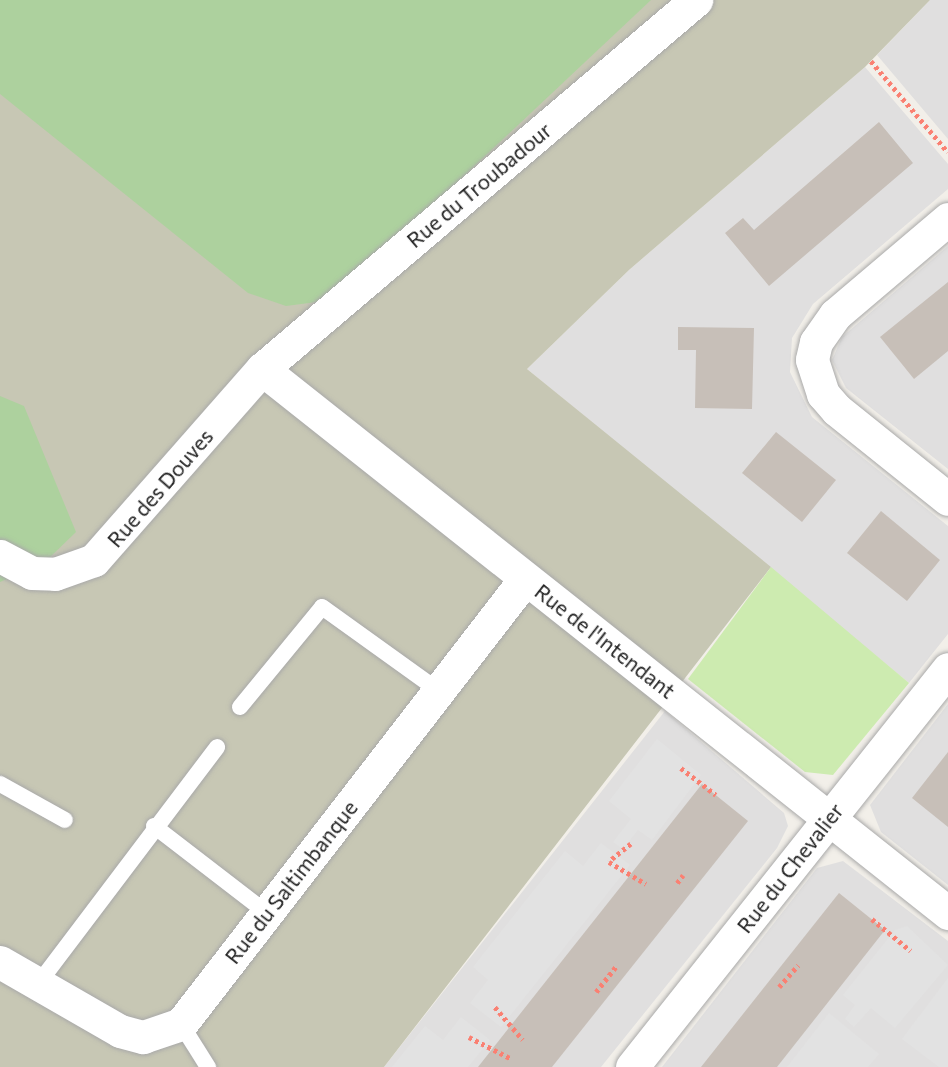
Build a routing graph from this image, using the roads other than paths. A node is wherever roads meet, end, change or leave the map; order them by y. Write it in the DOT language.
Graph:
graph roads {
  1 [pos="696,0"];
  2 [pos="948,219"];
  3 [pos="262,369"];
  4 [pos="948,499"];
  5 [pos="0,556"];
  6 [pos="526,579"];
  7 [pos="948,669"];
  8 [pos="439,691"];
  9 [pos="240,707"];
  10 [pos="217,747"];
  11 [pos="0,784"];
  12 [pos="829,818"];
  13 [pos="65,820"];
  14 [pos="154,826"];
  15 [pos="267,913"];
  16 [pos="948,913"];
  17 [pos="3,970"];
  18 [pos="38,984"];
  19 [pos="181,1024"];
  20 [pos="208,1067"];
  21 [pos="632,1067"];
  1 -- 3 [label="street, Rue du Troubadour"];
  2 -- 4 [label="street"];
  3 -- 5 [label="street, Rue des Douves"];
  3 -- 6 [label="street, Rue de l'Intendant"];
  6 -- 8 [label="street, Rue du Saltimbanque"];
  6 -- 12 [label="street, Rue de l'Intendant"];
  7 -- 12 [label="street, Rue du Chevalier"];
  8 -- 9 [label="lane"];
  8 -- 15 [label="street, Rue du Saltimbanque"];
  10 -- 14 [label="lane"];
  11 -- 13 [label="lane"];
  12 -- 16 [label="street, Rue de l'Intendant"];
  12 -- 21 [label="street, Rue du Chevalier"];
  14 -- 15 [label="lane"];
  14 -- 18 [label="lane"];
  15 -- 19 [label="street, Rue du Saltimbanque"];
  17 -- 18 [label="street"];
  18 -- 19 [label="street"];
  19 -- 20 [label="lane"];
}
